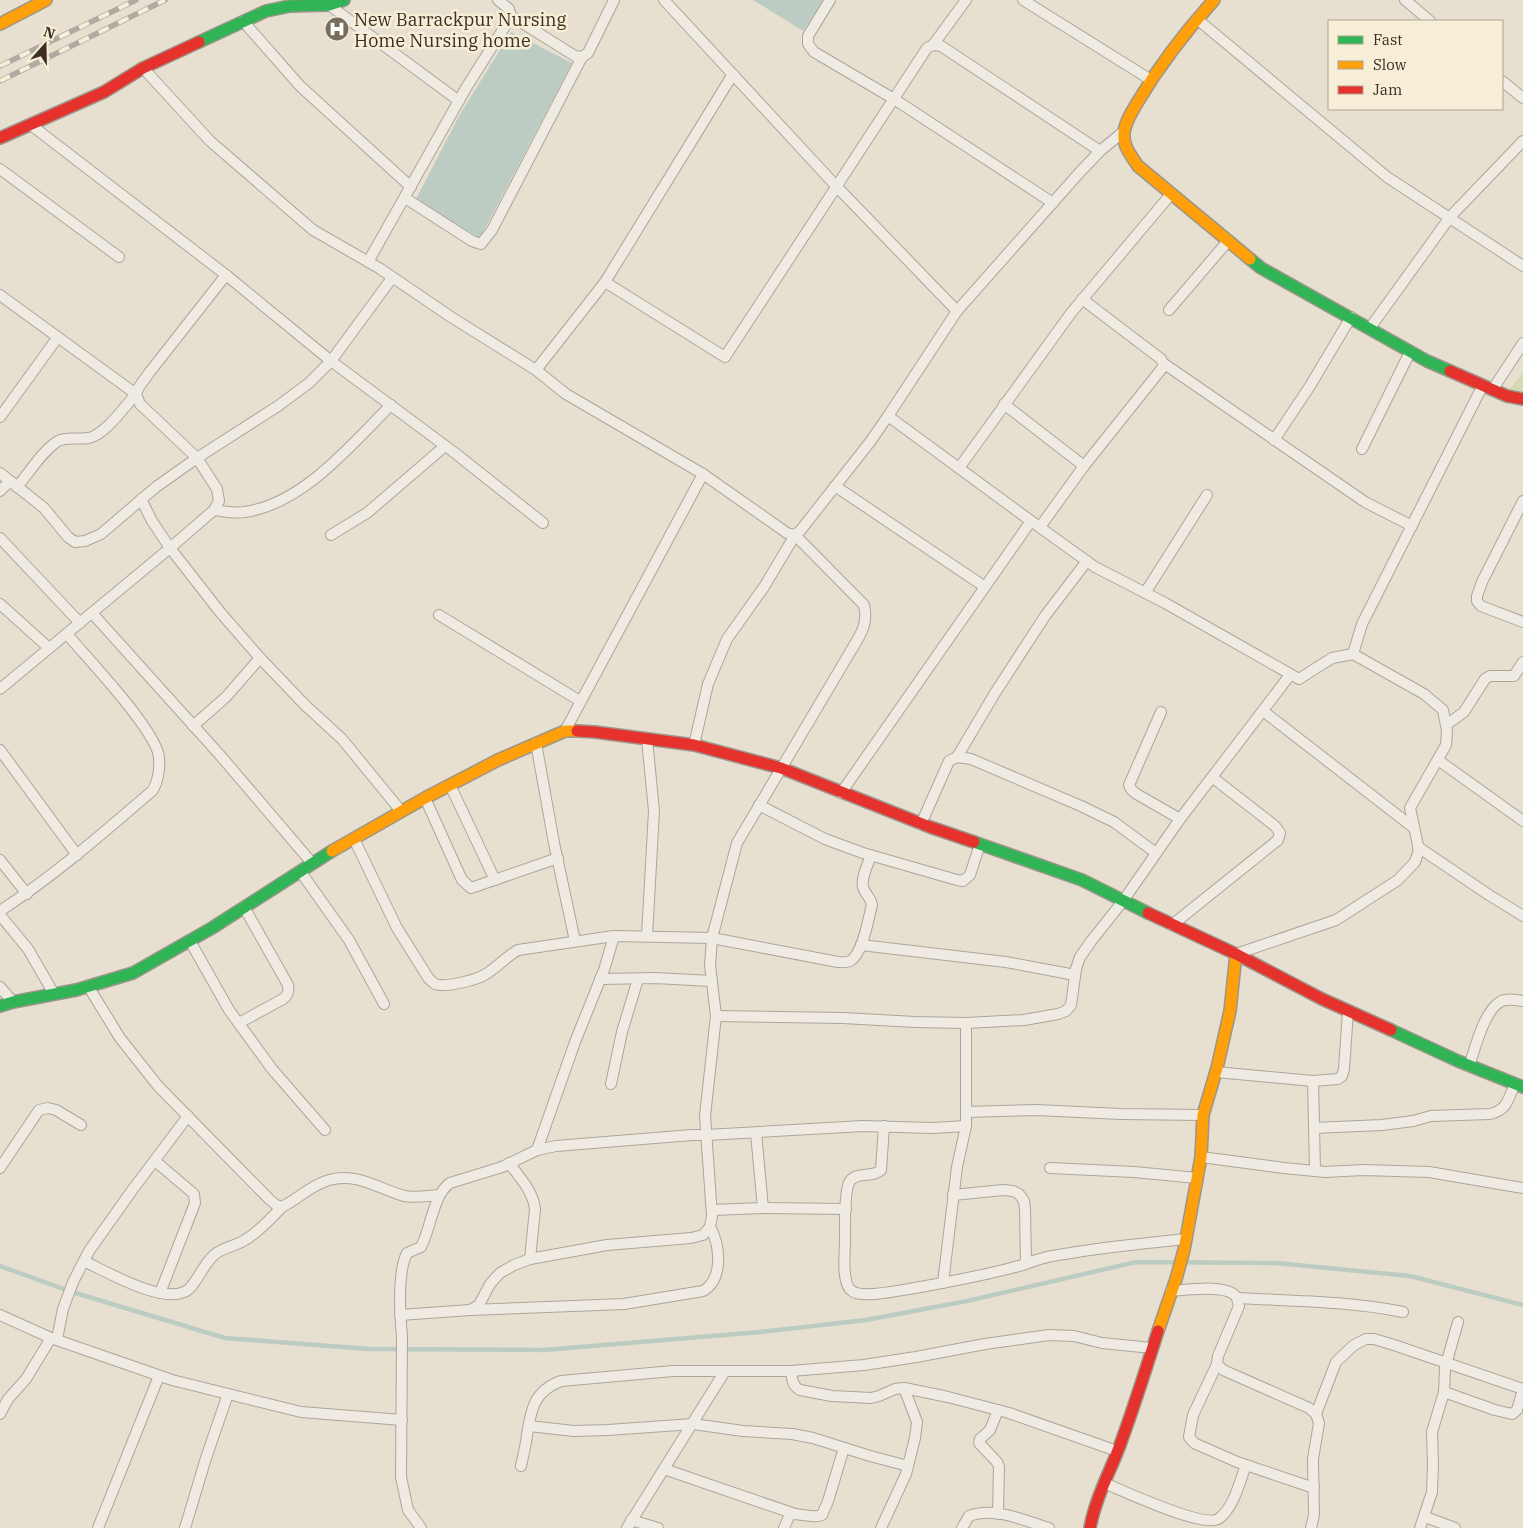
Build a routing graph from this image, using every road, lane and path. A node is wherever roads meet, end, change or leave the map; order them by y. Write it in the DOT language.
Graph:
graph roads {
  1 [pos="46,0"];
  2 [pos="344,0"];
  3 [pos="498,0"];
  4 [pos="614,0"];
  5 [pos="664,0"];
  6 [pos="830,0"];
  7 [pos="966,0"];
  8 [pos="1023,0"];
  9 [pos="1214,0"];
  10 [pos="1405,0"];
  11 [pos="329,5"];
  12 [pos="511,16"];
  13 [pos="1197,19"];
  14 [pos="1429,20"];
  15 [pos="243,21"];
  16 [pos="0,24"];
  17 [pos="933,45"];
  18 [pos="582,57"];
  19 [pos="143,68"];
  20 [pos="733,74"];
  21 [pos="1151,80"];
  22 [pos="1503,82"];
  23 [pos="1523,98"];
  24 [pos="894,99"];
  25 [pos="459,101"];
  26 [pos="31,125"];
  27 [pos="1123,132"];
  28 [pos="0,138"];
  29 [pos="1523,141"];
  30 [pos="1100,151"];
  31 [pos="0,168"];
  32 [pos="411,187"];
  33 [pos="837,187"];
  34 [pos="1171,194"];
  35 [pos="405,198"];
  36 [pos="1053,203"];
  37 [pos="1450,217"];
  38 [pos="1228,241"];
  39 [pos="119,257"];
  40 [pos="368,262"];
  41 [pos="1523,266"];
  42 [pos="226,275"];
  43 [pos="392,278"];
  44 [pos="605,282"];
  45 [pos="0,295"];
  46 [pos="1082,299"];
  47 [pos="1169,310"];
  48 [pos="956,311"];
  49 [pos="1351,317"];
  50 [pos="1370,328"];
  51 [pos="58,337"];
  52 [pos="1523,343"];
  53 [pos="1410,352"];
  54 [pos="331,361"];
  55 [pos="1163,363"];
  56 [pos="536,370"];
  57 [pos="1488,387"];
  58 [pos="136,394"];
  59 [pos="1523,399"];
  60 [pos="1004,404"];
  61 [pos="391,405"];
  62 [pos="888,416"];
  63 [pos="0,417"];
  64 [pos="1274,440"];
  65 [pos="445,446"];
  66 [pos="1362,449"];
  67 [pos="197,458"];
  68 [pos="1084,466"];
  69 [pos="959,468"];
  70 [pos="0,473"];
  71 [pos="703,474"];
  72 [pos="14,484"];
  73 [pos="836,486"];
  74 [pos="0,492"];
  75 [pos="1207,495"];
  76 [pos="141,499"];
  77 [pos="1523,501"];
  78 [pos="214,510"];
  79 [pos="543,523"];
  80 [pos="1035,524"];
  81 [pos="1412,526"];
  82 [pos="795,535"];
  83 [pos="331,536"];
  84 [pos="0,538"];
  85 [pos="170,548"];
  86 [pos="1087,561"];
  87 [pos="985,587"];
  88 [pos="1145,592"];
  89 [pos="0,604"];
  90 [pos="92,613"];
  91 [pos="439,615"];
  92 [pos="1523,622"];
  93 [pos="80,623"];
  94 [pos="67,634"];
  95 [pos="49,648"];
  96 [pos="1353,654"];
  97 [pos="260,658"];
  98 [pos="1523,662"];
  99 [pos="1290,674"];
  100 [pos="1519,678"];
  101 [pos="0,690"];
  102 [pos="580,702"];
  103 [pos="1263,711"];
  104 [pos="1161,712"];
  105 [pos="1446,725"];
  106 [pos="193,726"];
  107 [pos="565,731"];
  108 [pos="647,739"];
  109 [pos="536,743"];
  110 [pos="694,745"];
  111 [pos="0,750"];
  112 [pos="957,756"];
  113 [pos="1438,760"];
  114 [pos="780,768"];
  115 [pos="1212,778"];
  116 [pos="450,785"];
  117 [pos="841,793"];
  118 [pos="425,798"];
  119 [pos="759,805"];
  120 [pos="401,811"];
  121 [pos="1180,819"];
  122 [pos="1523,821"];
  123 [pos="921,824"];
  124 [pos="1414,828"];
  125 [pos="354,838"];
  126 [pos="980,844"];
  127 [pos="1418,846"];
  128 [pos="1156,853"];
  129 [pos="77,854"];
  130 [pos="871,855"];
  131 [pos="558,858"];
  132 [pos="0,860"];
  133 [pos="312,863"];
  134 [pos="300,871"];
  135 [pos="495,880"];
  136 [pos="27,894"];
  137 [pos="1123,901"];
  138 [pos="244,907"];
  139 [pos="0,912"];
  140 [pos="0,915"];
  141 [pos="1523,916"];
  142 [pos="1172,925"];
  143 [pos="614,936"];
  144 [pos="647,936"];
  145 [pos="712,938"];
  146 [pos="190,940"];
  147 [pos="575,941"];
  148 [pos="861,945"];
  149 [pos="1236,954"];
  150 [pos="1075,975"];
  151 [pos="600,979"];
  152 [pos="638,979"];
  153 [pos="712,981"];
  154 [pos="88,986"];
  155 [pos="0,987"];
  156 [pos="54,994"];
  157 [pos="1523,1001"];
  158 [pos="13,1002"];
  159 [pos="384,1004"];
  160 [pos="0,1006"];
  161 [pos="1348,1011"];
  162 [pos="716,1016"];
  163 [pos="966,1022"];
  164 [pos="239,1023"];
  165 [pos="1469,1066"];
  166 [pos="1216,1072"];
  167 [pos="1313,1081"];
  168 [pos="611,1084"];
  169 [pos="1519,1085"];
  170 [pos="966,1112"];
  171 [pos="1203,1115"];
  172 [pos="188,1116"];
  173 [pos="82,1125"];
  174 [pos="884,1126"];
  175 [pos="966,1126"];
  176 [pos="1314,1128"];
  177 [pos="325,1130"];
  178 [pos="756,1132"];
  179 [pos="706,1135"];
  180 [pos="537,1150"];
  181 [pos="1201,1157"];
  182 [pos="154,1161"];
  183 [pos="509,1163"];
  184 [pos="0,1168"];
  185 [pos="1050,1168"];
  186 [pos="1315,1171"];
  187 [pos="1197,1178"];
  188 [pos="1523,1188"];
  189 [pos="439,1195"];
  190 [pos="954,1195"];
  191 [pos="282,1207"];
  192 [pos="763,1208"];
  193 [pos="846,1209"];
  194 [pos="712,1210"];
  195 [pos="710,1228"];
  196 [pos="1185,1244"];
  197 [pos="530,1259"];
  198 [pos="84,1261"];
  199 [pos="1026,1264"];
  200 [pos="943,1283"];
  201 [pos="1171,1291"];
  202 [pos="160,1293"];
  203 [pos="1237,1298"];
  204 [pos="470,1310"];
  205 [pos="1403,1312"];
  206 [pos="0,1315"];
  207 [pos="400,1315"];
  208 [pos="1458,1322"];
  209 [pos="54,1339"];
  210 [pos="1152,1348"];
  211 [pos="1446,1362"];
  212 [pos="1217,1364"];
  213 [pos="791,1370"];
  214 [pos="725,1371"];
  215 [pos="159,1376"];
  216 [pos="904,1388"];
  217 [pos="1523,1389"];
  218 [pos="1444,1392"];
  219 [pos="228,1394"];
  220 [pos="998,1410"];
  221 [pos="0,1414"];
  222 [pos="1316,1414"];
  223 [pos="402,1420"];
  224 [pos="693,1424"];
  225 [pos="528,1426"];
  226 [pos="844,1448"];
  227 [pos="1118,1451"];
  228 [pos="1246,1465"];
  229 [pos="521,1466"];
  230 [pos="908,1466"];
  231 [pos="664,1469"];
  232 [pos="1104,1483"];
  233 [pos="1314,1488"];
  234 [pos="795,1514"];
  235 [pos="998,1514"];
  236 [pos="1425,1516"];
  237 [pos="629,1524"];
  238 [pos="98,1528"];
  239 [pos="185,1528"];
  240 [pos="422,1528"];
  241 [pos="658,1528"];
  242 [pos="784,1528"];
  243 [pos="881,1528"];
  244 [pos="962,1528"];
  245 [pos="1049,1528"];
  246 [pos="1090,1528"];
  247 [pos="1311,1528"];
  248 [pos="1420,1528"];
  249 [pos="1455,1528"];
  1 -- 16 [label="street"];
  2 -- 11 [label="street"];
  3 -- 12 [label="street"];
  4 -- 18 [label="street"];
  5 -- 20 [label="street"];
  6 -- 24 [label="street"];
  7 -- 17 [label="street"];
  8 -- 21 [label="street"];
  9 -- 13 [label="street"];
  10 -- 14 [label="street"];
  11 -- 15 [label="street"];
  11 -- 25 [label="street"];
  12 -- 18 [label="street"];
  12 -- 25 [label="street"];
  13 -- 21 [label="street"];
  13 -- 37 [label="street"];
  15 -- 19 [label="street"];
  15 -- 32 [label="street"];
  17 -- 24 [label="street"];
  17 -- 30 [label="street"];
  18 -- 35 [label="street"];
  19 -- 26 [label="street"];
  19 -- 40 [label="street"];
  20 -- 33 [label="street"];
  20 -- 44 [label="street"];
  21 -- 27 [label="street"];
  22 -- 23 [label="street"];
  24 -- 33 [label="street"];
  24 -- 36 [label="street"];
  25 -- 32 [label="street"];
  26 -- 28 [label="street"];
  26 -- 42 [label="street"];
  27 -- 30 [label="street"];
  27 -- 34 [label="street"];
  29 -- 37 [label="street"];
  30 -- 36 [label="street"];
  31 -- 39 [label="street"];
  32 -- 35 [label="street"];
  33 -- 44 [label="street"];
  33 -- 48 [label="street"];
  34 -- 38 [label="street"];
  34 -- 46 [label="street"];
  35 -- 40 [label="street"];
  36 -- 48 [label="street"];
  37 -- 41 [label="street"];
  37 -- 50 [label="street"];
  38 -- 47 [label="street"];
  38 -- 49 [label="street"];
  40 -- 43 [label="street"];
  42 -- 54 [label="street"];
  42 -- 58 [label="street"];
  43 -- 54 [label="street"];
  43 -- 56 [label="street"];
  44 -- 56 [label="street"];
  45 -- 51 [label="street"];
  46 -- 55 [label="street"];
  46 -- 60 [label="street"];
  48 -- 62 [label="street"];
  49 -- 50 [label="street"];
  49 -- 64 [label="street"];
  50 -- 53 [label="street"];
  51 -- 58 [label="street"];
  51 -- 63 [label="street"];
  52 -- 57 [label="street"];
  53 -- 57 [label="street"];
  53 -- 66 [label="street"];
  54 -- 61 [label="street"];
  54 -- 67 [label="street"];
  55 -- 64 [label="street"];
  55 -- 68 [label="street"];
  56 -- 71 [label="street"];
  57 -- 59 [label="street"];
  57 -- 81 [label="street"];
  58 -- 67 [label="street"];
  58 -- 72 [label="street"];
  60 -- 68 [label="street"];
  60 -- 69 [label="street"];
  61 -- 65 [label="street"];
  61 -- 78 [label="street"];
  62 -- 69 [label="street"];
  62 -- 73 [label="street"];
  64 -- 81 [label="street"];
  65 -- 79 [label="street"];
  65 -- 83 [label="street"];
  67 -- 76 [label="street"];
  67 -- 78 [label="street"];
  68 -- 80 [label="street"];
  69 -- 80 [label="street"];
  70 -- 72 [label="street"];
  71 -- 82 [label="street"];
  71 -- 102 [label="street"];
  72 -- 74 [label="street"];
  72 -- 76 [label="street"];
  73 -- 82 [label="street"];
  73 -- 87 [label="street"];
  75 -- 88 [label="street"];
  76 -- 85 [label="street"];
  77 -- 92 [label="street"];
  78 -- 85 [label="street"];
  80 -- 86 [label="street"];
  80 -- 87 [label="street"];
  81 -- 96 [label="street"];
  82 -- 110 [label="street"];
  82 -- 114 [label="street"];
  84 -- 93 [label="street"];
  85 -- 90 [label="street"];
  85 -- 97 [label="street"];
  86 -- 88 [label="street"];
  86 -- 112 [label="street"];
  87 -- 117 [label="street"];
  88 -- 99 [label="street"];
  89 -- 95 [label="street"];
  90 -- 93 [label="street"];
  90 -- 106 [label="street"];
  91 -- 102 [label="street"];
  93 -- 94 [label="street"];
  94 -- 95 [label="street"];
  94 -- 129 [label="street"];
  95 -- 101 [label="street"];
  96 -- 99 [label="street"];
  96 -- 105 [label="street"];
  97 -- 106 [label="street"];
  97 -- 120 [label="street"];
  98 -- 100 [label="street"];
  99 -- 103 [label="street"];
  100 -- 105 [label="street"];
  102 -- 107 [label="street"];
  103 -- 115 [label="street"];
  103 -- 124 [label="street"];
  104 -- 121 [label="street"];
  105 -- 113 [label="street"];
  106 -- 133 [label="street"];
  107 -- 108 [label="street"];
  107 -- 109 [label="street"];
  108 -- 110 [label="street"];
  108 -- 144 [label="street"];
  109 -- 116 [label="street"];
  109 -- 131 [label="street"];
  110 -- 114 [label="street"];
  111 -- 129 [label="street"];
  112 -- 123 [label="street"];
  112 -- 128 [label="street"];
  113 -- 122 [label="street"];
  113 -- 124 [label="street"];
  114 -- 117 [label="street"];
  114 -- 119 [label="street"];
  115 -- 121 [label="street"];
  115 -- 142 [label="street"];
  116 -- 118 [label="street"];
  116 -- 135 [label="street"];
  117 -- 123 [label="street"];
  118 -- 120 [label="street"];
  118 -- 135 [label="street"];
  119 -- 130 [label="street"];
  119 -- 145 [label="street"];
  120 -- 125 [label="street"];
  121 -- 128 [label="street"];
  123 -- 126 [label="street"];
  124 -- 127 [label="street"];
  125 -- 133 [label="street"];
  125 -- 147 [label="street"];
  126 -- 130 [label="street"];
  126 -- 137 [label="street"];
  127 -- 141 [label="street"];
  127 -- 149 [label="street"];
  128 -- 137 [label="street"];
  129 -- 136 [label="street"];
  130 -- 148 [label="street"];
  131 -- 135 [label="street"];
  131 -- 147 [label="street"];
  132 -- 136 [label="street"];
  133 -- 134 [label="street"];
  134 -- 138 [label="street"];
  134 -- 159 [label="street"];
  136 -- 139 [label="street"];
  137 -- 142 [label="street"];
  137 -- 150 [label="street"];
  138 -- 146 [label="street"];
  138 -- 164 [label="street"];
  140 -- 156 [label="street"];
  142 -- 149 [label="street"];
  143 -- 144 [label="street"];
  143 -- 147 [label="street"];
  143 -- 151 [label="street"];
  144 -- 145 [label="street"];
  145 -- 148 [label="street"];
  145 -- 153 [label="street"];
  146 -- 154 [label="street"];
  146 -- 164 [label="street"];
  148 -- 150 [label="street"];
  149 -- 161 [label="street"];
  149 -- 166 [label="street"];
  150 -- 163 [label="street"];
  151 -- 152 [label="street"];
  151 -- 180 [label="street"];
  152 -- 153 [label="street"];
  152 -- 168 [label="street"];
  153 -- 162 [label="street"];
  154 -- 156 [label="street"];
  154 -- 172 [label="street"];
  155 -- 158 [label="street"];
  156 -- 158 [label="street"];
  157 -- 165 [label="street"];
  158 -- 160 [label="street"];
  161 -- 165 [label="street"];
  161 -- 167 [label="street"];
  162 -- 163 [label="street"];
  162 -- 179 [label="street"];
  163 -- 170 [label="street"];
  164 -- 177 [label="street"];
  165 -- 169 [label="street"];
  166 -- 167 [label="street"];
  166 -- 171 [label="street"];
  167 -- 176 [label="street"];
  169 -- 176 [label="street"];
  170 -- 171 [label="street"];
  170 -- 175 [label="street"];
  171 -- 181 [label="street"];
  172 -- 182 [label="street"];
  172 -- 191 [label="street"];
  173 -- 184 [label="street"];
  174 -- 175 [label="street"];
  174 -- 178 [label="street"];
  174 -- 193 [label="street"];
  175 -- 190 [label="street"];
  176 -- 186 [label="street"];
  178 -- 179 [label="street"];
  178 -- 192 [label="street"];
  179 -- 180 [label="street"];
  179 -- 194 [label="street"];
  180 -- 183 [label="street"];
  181 -- 186 [label="street"];
  181 -- 187 [label="street"];
  182 -- 198 [label="street"];
  182 -- 202 [label="street"];
  183 -- 189 [label="street"];
  183 -- 197 [label="street"];
  185 -- 187 [label="street"];
  186 -- 188 [label="street"];
  187 -- 196 [label="street"];
  189 -- 191 [label="street"];
  189 -- 207 [label="street"];
  190 -- 199 [label="street"];
  190 -- 200 [label="street"];
  191 -- 202 [label="street"];
  192 -- 193 [label="street"];
  192 -- 194 [label="street"];
  193 -- 200 [label="street"];
  194 -- 195 [label="street"];
  195 -- 197 [label="street"];
  195 -- 204 [label="street"];
  196 -- 199 [label="street"];
  196 -- 201 [label="street"];
  197 -- 204 [label="street"];
  198 -- 202 [label="street"];
  198 -- 209 [label="street"];
  199 -- 200 [label="street"];
  201 -- 203 [label="street"];
  201 -- 210 [label="street"];
  203 -- 205 [label="street"];
  203 -- 212 [label="street"];
  204 -- 207 [label="street"];
  206 -- 209 [label="street"];
  207 -- 223 [label="street"];
  208 -- 211 [label="street"];
  209 -- 215 [label="street"];
  209 -- 221 [label="street"];
  210 -- 213 [label="street"];
  210 -- 227 [label="street"];
  211 -- 217 [label="street"];
  211 -- 218 [label="street"];
  211 -- 222 [label="street"];
  212 -- 222 [label="street"];
  212 -- 228 [label="street"];
  213 -- 214 [label="street"];
  213 -- 216 [label="street"];
  214 -- 224 [label="street"];
  214 -- 225 [label="street"];
  215 -- 219 [label="street"];
  215 -- 238 [label="street"];
  216 -- 220 [label="street"];
  216 -- 230 [label="street"];
  217 -- 218 [label="street"];
  218 -- 236 [label="street"];
  219 -- 223 [label="street"];
  219 -- 239 [label="street"];
  220 -- 227 [label="street"];
  220 -- 235 [label="street"];
  222 -- 233 [label="street"];
  223 -- 240 [label="street"];
  224 -- 225 [label="street"];
  224 -- 226 [label="street"];
  224 -- 231 [label="street"];
  225 -- 229 [label="street"];
  226 -- 230 [label="street"];
  226 -- 234 [label="street"];
  227 -- 232 [label="street"];
  228 -- 232 [label="street"];
  228 -- 233 [label="street"];
  230 -- 243 [label="street"];
  231 -- 234 [label="street"];
  231 -- 237 [label="street"];
  232 -- 246 [label="street"];
  233 -- 247 [label="street"];
  234 -- 242 [label="street"];
  235 -- 244 [label="street"];
  235 -- 245 [label="street"];
  236 -- 248 [label="street"];
  236 -- 249 [label="street"];
  237 -- 241 [label="street"];
}
